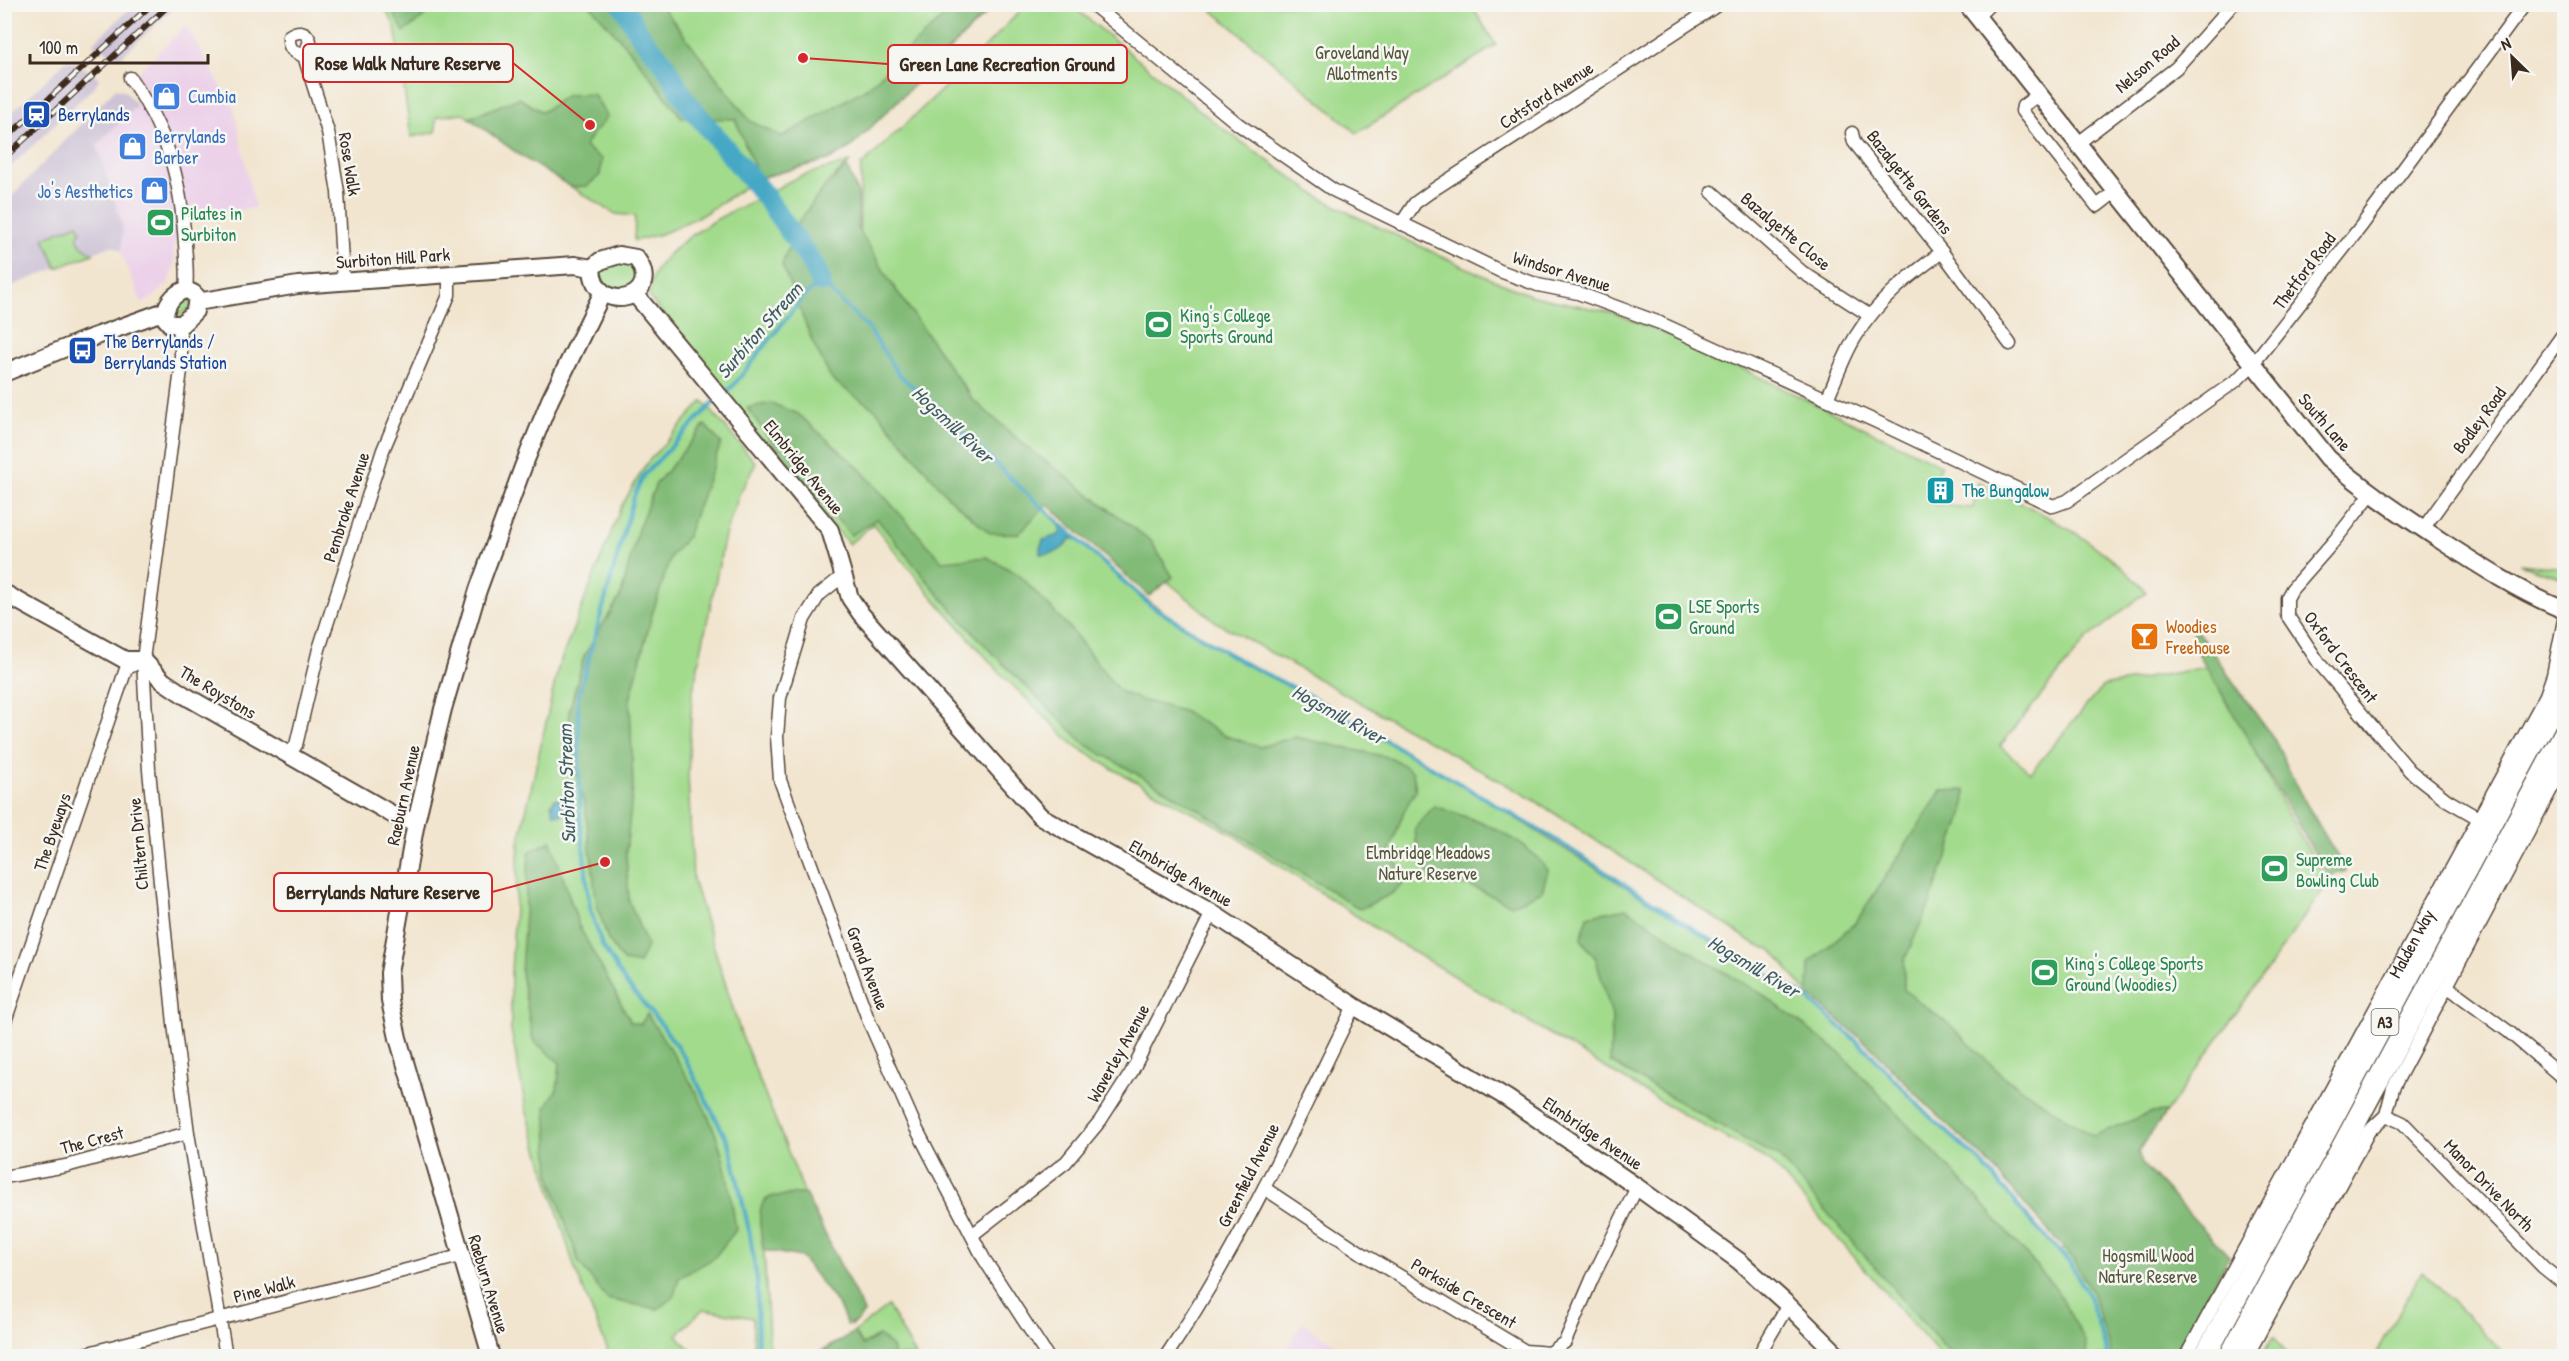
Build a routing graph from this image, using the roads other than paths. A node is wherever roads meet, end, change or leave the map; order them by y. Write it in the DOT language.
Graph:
graph roads {
  1 [pos="1092,4"];
  2 [pos="1719,4"];
  3 [pos="1990,4"];
  4 [pos="2233,4"];
  5 [pos="2525,4"];
  6 [pos="1972,11"];
  7 [pos="304,56"];
  8 [pos="130,78"];
  9 [pos="2038,95"];
  10 [pos="1852,133"];
  11 [pos="2077,144"];
  12 [pos="1712,192"];
  13 [pos="2115,192"];
  14 [pos="1401,224"];
  15 [pos="1942,252"];
  16 [pos="592,268"];
  17 [pos="449,274"];
  18 [pos="343,281"];
  19 [pos="602,294"];
  20 [pos="635,294"];
  21 [pos="191,296"];
  22 [pos="165,311"];
  23 [pos="1869,315"];
  24 [pos="178,326"];
  25 [pos="2565,333"];
  26 [pos="2010,345"];
  27 [pos="2252,365"];
  28 [pos="4,373"];
  29 [pos="1827,399"];
  30 [pos="2371,494"];
  31 [pos="2059,506"];
  32 [pos="2423,529"];
  33 [pos="844,575"];
  34 [pos="4,592"];
  35 [pos="2565,610"];
  36 [pos="2565,620"];
  37 [pos="142,660"];
  38 [pos="2565,687"];
  39 [pos="2565,735"];
  40 [pos="288,756"];
  41 [pos="2565,765"];
  42 [pos="2480,819"];
  43 [pos="416,822"];
  44 [pos="1212,913"];
  45 [pos="2448,987"];
  46 [pos="1354,1006"];
  47 [pos="4,1024"];
  48 [pos="2563,1072"];
  49 [pos="2386,1115"];
  50 [pos="188,1132"];
  51 [pos="4,1177"];
  52 [pos="1637,1187"];
  53 [pos="1264,1188"];
  54 [pos="972,1235"];
  55 [pos="460,1256"];
  56 [pos="2565,1284"];
  57 [pos="1788,1305"];
  58 [pos="220,1320"];
  59 [pos="77,1356"];
  60 [pos="226,1356"];
  61 [pos="491,1356"];
  62 [pos="1047,1356"];
  63 [pos="1166,1356"];
  64 [pos="1758,1356"];
  65 [pos="1839,1356"];
  66 [pos="2186,1356"];
  67 [pos="2205,1356"];
  68 [pos="2230,1356"];
  69 [pos="2247,1356"];
  1 -- 14 [label="street, Windsor Avenue"];
  2 -- 14 [label="street, Cotsford Avenue"];
  3 -- 6 [label="street"];
  4 -- 11 [label="street, Nelson Road"];
  5 -- 27 [label="street, Thetford Road"];
  6 -- 9 [label="street, South Lane"];
  7 -- 18 [label="street, Rose Walk"];
  8 -- 21 [label="street"];
  9 -- 11 [label="street, South Lane"];
  9 -- 13 [label="street"];
  10 -- 15 [label="street, Bazalgette Gardens"];
  11 -- 13 [label="street, South Lane"];
  12 -- 23 [label="street, Bazalgette Close"];
  13 -- 27 [label="street, South Lane"];
  14 -- 29 [label="street, Windsor Avenue"];
  15 -- 23 [label="street, Bazalgette Gardens"];
  15 -- 26 [label="street, Bazalgette Gardens"];
  16 -- 17 [label="street, Surbiton Hill Park"];
  16 -- 19 [label="street"];
  16 -- 20 [label="street"];
  17 -- 18 [label="street, Surbiton Hill Park"];
  17 -- 40 [label="street, Pembroke Avenue"];
  18 -- 21 [label="street, Surbiton Hill Park"];
  19 -- 20 [label="street"];
  19 -- 43 [label="street, Raeburn Avenue"];
  20 -- 33 [label="street, Elmbridge Avenue"];
  21 -- 22 [label="street"];
  21 -- 24 [label="street"];
  22 -- 24 [label="street"];
  22 -- 28 [label="street"];
  23 -- 29 [label="street, Bazalgette Gardens"];
  24 -- 37 [label="street, Chiltern Drive"];
  25 -- 32 [label="street, Bodley Road"];
  27 -- 30 [label="street, South Lane"];
  27 -- 31 [label="street, Thetford Road"];
  29 -- 31 [label="street, Windsor Avenue"];
  30 -- 32 [label="street, South Lane"];
  30 -- 42 [label="street, Oxford Crescent"];
  32 -- 35 [label="street, South Lane"];
  33 -- 44 [label="street, Elmbridge Avenue"];
  33 -- 54 [label="street, Grand Avenue"];
  34 -- 37 [label="street"];
  36 -- 42 [label="street, Malden Way"];
  37 -- 40 [label="street, The Roystons"];
  37 -- 47 [label="street, The Byeways"];
  37 -- 50 [label="street, Chiltern Drive"];
  38 -- 67 [label="highway, Malden Way / A3"];
  39 -- 68 [label="highway, Malden Way / A3"];
  40 -- 43 [label="street, The Roystons"];
  41 -- 45 [label="street"];
  42 -- 66 [label="street, Malden Way"];
  43 -- 55 [label="street, Raeburn Avenue"];
  44 -- 46 [label="street, Elmbridge Avenue"];
  44 -- 54 [label="street, Waverley Avenue"];
  45 -- 48 [label="street"];
  45 -- 49 [label="street"];
  46 -- 52 [label="street, Elmbridge Avenue"];
  46 -- 53 [label="street, Greenfield Avenue"];
  49 -- 56 [label="street, Manor Drive North"];
  49 -- 69 [label="street"];
  50 -- 51 [label="street, The Crest"];
  50 -- 58 [label="street, Chiltern Drive"];
  52 -- 53 [label="street, Parkside Crescent"];
  52 -- 57 [label="street, Elmbridge Avenue"];
  53 -- 63 [label="street, Greenfield Avenue"];
  54 -- 62 [label="street, Grand Avenue"];
  55 -- 58 [label="street, Pine Walk"];
  55 -- 61 [label="street, Raeburn Avenue"];
  57 -- 64 [label="street"];
  57 -- 65 [label="street, Elmbridge Avenue"];
  58 -- 59 [label="street, Pine Walk"];
  58 -- 60 [label="street, Chiltern Drive"];
}
